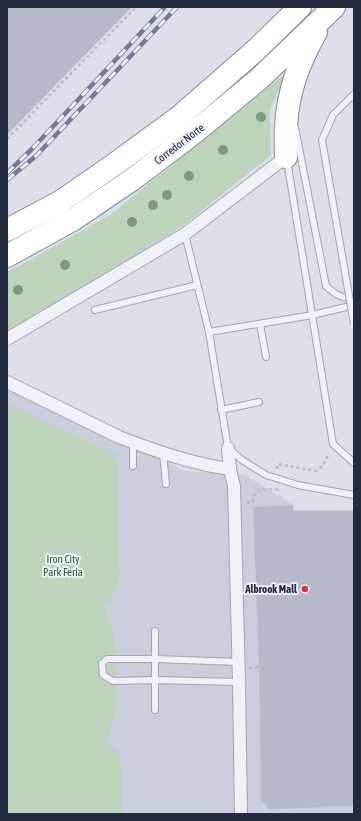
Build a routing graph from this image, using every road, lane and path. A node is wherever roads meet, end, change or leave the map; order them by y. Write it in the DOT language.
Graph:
graph roads {
  1 [pos="136,7"];
  2 [pos="300,7"];
  3 [pos="330,11"];
  4 [pos="354,94"];
  5 [pos="289,97"];
  6 [pos="7,139"];
  7 [pos="286,157"];
  8 [pos="7,230"];
  9 [pos="184,234"];
  10 [pos="7,256"];
  11 [pos="197,285"];
  12 [pos="354,300"];
  13 [pos="354,305"];
  14 [pos="95,310"];
  15 [pos="313,315"];
  16 [pos="260,324"];
  17 [pos="354,324"];
  18 [pos="209,332"];
  19 [pos="7,339"];
  20 [pos="266,357"];
  21 [pos="7,382"];
  22 [pos="259,402"];
  23 [pos="221,410"];
  24 [pos="133,443"];
  25 [pos="333,444"];
  26 [pos="228,448"];
  27 [pos="163,453"];
  28 [pos="354,463"];
  29 [pos="133,466"];
  30 [pos="230,469"];
  31 [pos="275,478"];
  32 [pos="166,484"];
  33 [pos="273,489"];
  34 [pos="280,490"];
  35 [pos="354,496"];
  36 [pos="234,503"];
  37 [pos="155,631"];
  38 [pos="155,659"];
  39 [pos="239,662"];
  40 [pos="155,680"];
  41 [pos="239,682"];
  42 [pos="155,710"];
  43 [pos="241,814"];
  1 -- 6 [label="path"];
  2 -- 8 [label="highway, Corredor Norte"];
  3 -- 5 [label="highway"];
  3 -- 10 [label="highway, Corredor Norte"];
  4 -- 17 [label="lane, bridge"];
  5 -- 7 [label="highway"];
  5 -- 12 [label="lane"];
  7 -- 9 [label="street"];
  7 -- 15 [label="lane"];
  9 -- 11 [label="lane"];
  9 -- 19 [label="street"];
  11 -- 14 [label="lane"];
  11 -- 18 [label="lane"];
  13 -- 15 [label="lane"];
  15 -- 16 [label="lane"];
  15 -- 25 [label="lane"];
  16 -- 18 [label="lane"];
  16 -- 20 [label="lane"];
  18 -- 23 [label="lane"];
  21 -- 24 [label="street"];
  22 -- 23 [label="lane"];
  23 -- 26 [label="lane"];
  24 -- 27 [label="street"];
  24 -- 29 [label="lane"];
  25 -- 28 [label="lane"];
  25 -- 31 [label="path"];
  26 -- 30 [label="street"];
  26 -- 31 [label="lane"];
  27 -- 30 [label="street"];
  27 -- 32 [label="lane"];
  30 -- 36 [label="street"];
  31 -- 33 [label="path"];
  31 -- 35 [label="lane"];
  33 -- 34 [label="path"];
  33 -- 36 [label="path"];
  36 -- 39 [label="street"];
  37 -- 38 [label="lane"];
  38 -- 39 [label="lane"];
  38 -- 40 [label="lane"];
  38 -- 40 [label="lane"];
  39 -- 41 [label="street"];
  40 -- 41 [label="lane"];
  40 -- 42 [label="lane"];
  41 -- 43 [label="street"];
}
